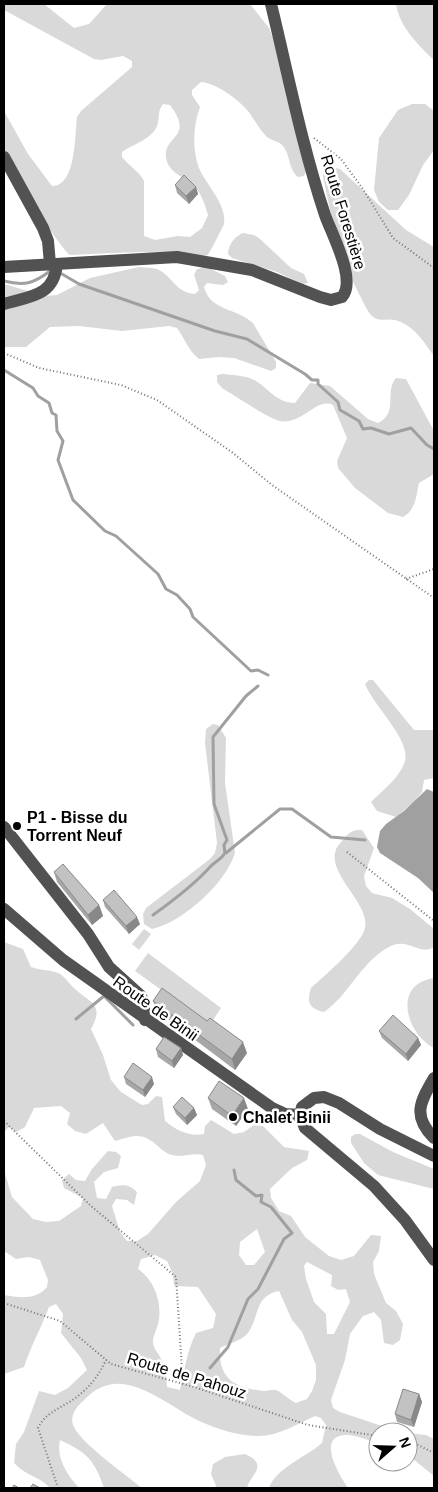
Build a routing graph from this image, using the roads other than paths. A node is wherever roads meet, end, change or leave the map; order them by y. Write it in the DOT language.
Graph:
graph roads {
  1 [pos="271,4"];
  2 [pos="4,157"];
  3 [pos="54,264"];
  4 [pos="4,267"];
  5 [pos="4,304"];
  6 [pos="4,827"];
  7 [pos="4,909"];
  8 [pos="145,1020"];
  9 [pos="434,1078"];
  10 [pos="300,1115"];
  11 [pos="434,1138"];
  12 [pos="434,1156"];
  13 [pos="434,1260"];
  1 -- 3 [label="street, Route Forestière"];
  2 -- 3 [label="street"];
  3 -- 4 [label="street, Route Forestière"];
  3 -- 5 [label="street"];
  6 -- 8 [label="street"];
  7 -- 8 [label="street, Route de Binii"];
  8 -- 10 [label="street, Route de Binii"];
  9 -- 11 [label="street"];
  10 -- 12 [label="street"];
  10 -- 13 [label="street"];
}
